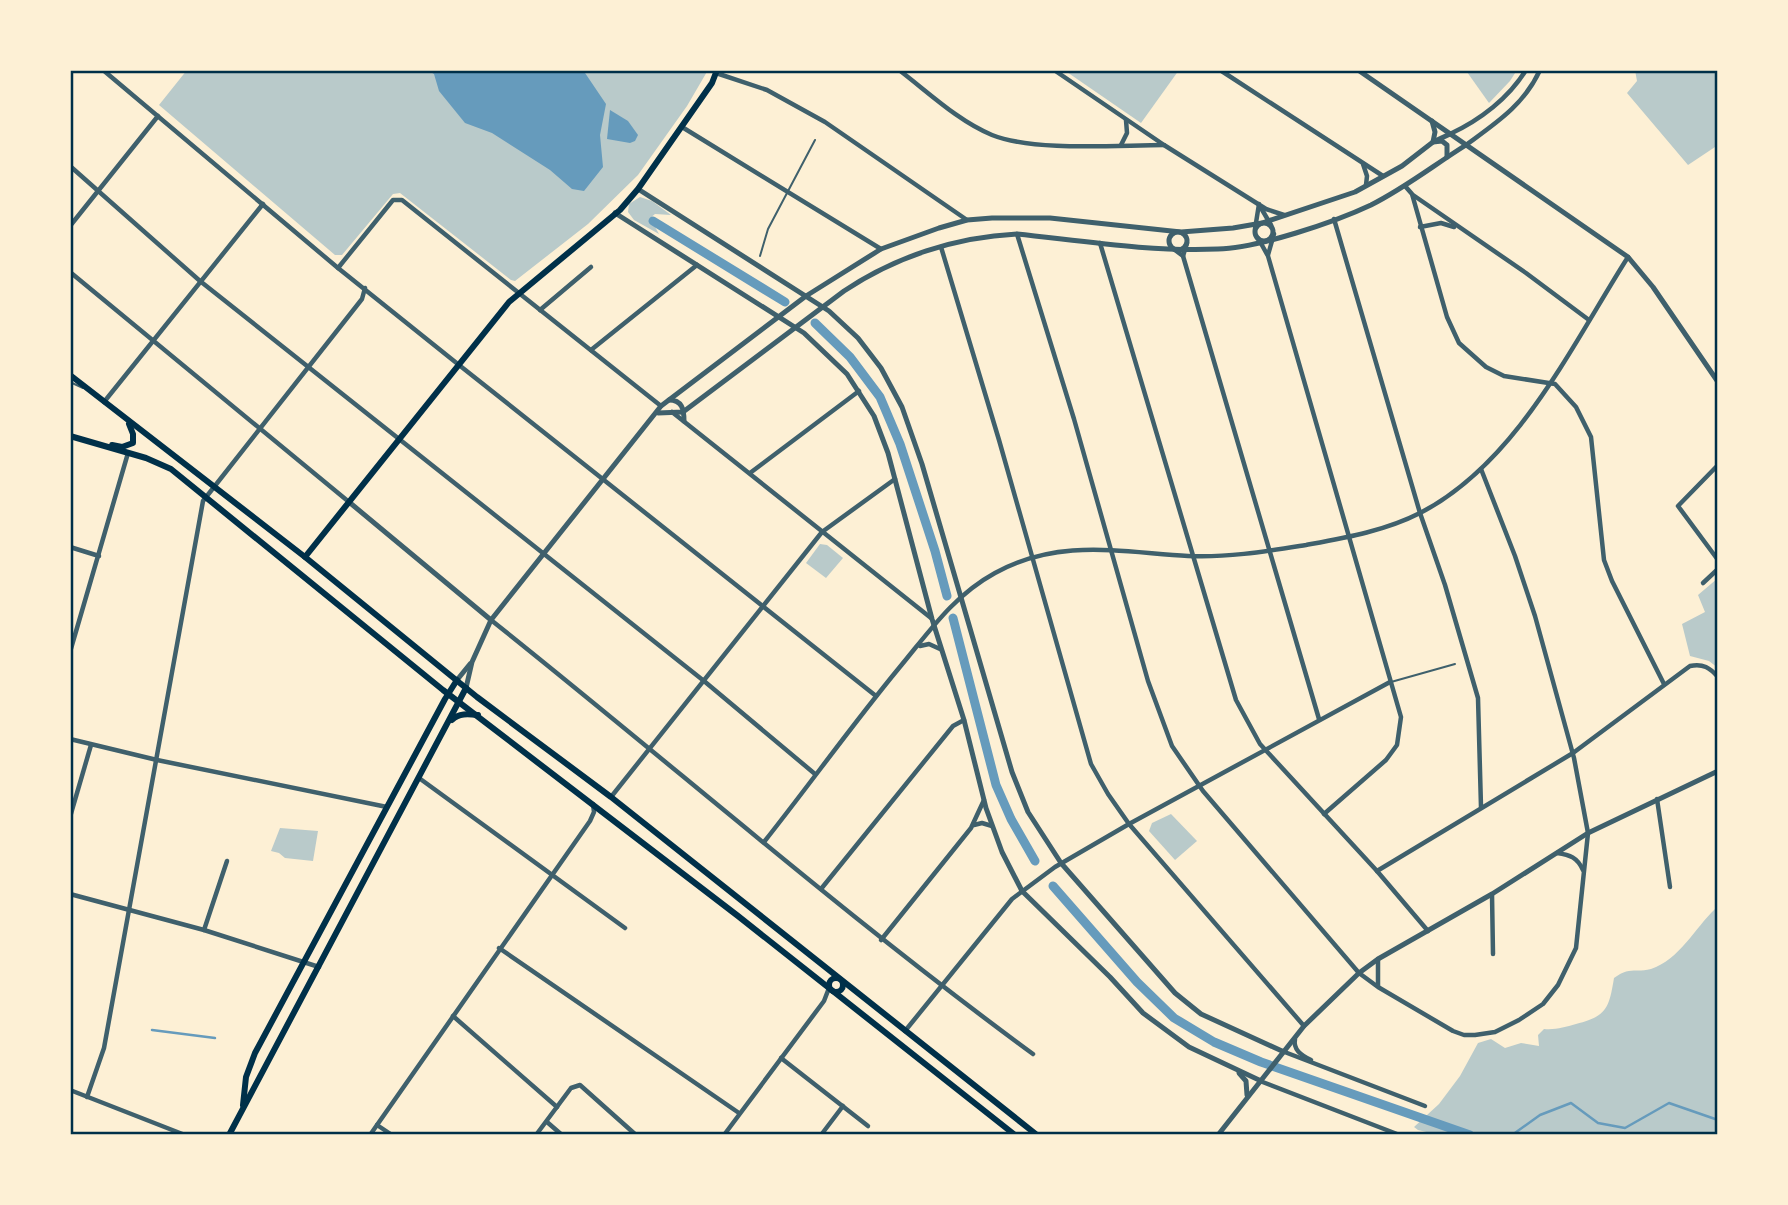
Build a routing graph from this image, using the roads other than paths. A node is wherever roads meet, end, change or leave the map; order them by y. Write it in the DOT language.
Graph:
graph roads {
  1 [pos="103,70"];
  2 [pos="899,70"];
  3 [pos="1055,70"];
  4 [pos="1220,70"];
  5 [pos="1526,70"];
  6 [pos="1540,70"];
  7 [pos="1359,71"];
  8 [pos="717,72"];
  9 [pos="158,116"];
  10 [pos="1126,119"];
  11 [pos="1432,121"];
  12 [pos="682,127"];
  13 [pos="1450,134"];
  14 [pos="815,140"];
  15 [pos="1433,142"];
  16 [pos="1121,145"];
  17 [pos="1164,145"];
  18 [pos="1466,145"];
  19 [pos="1447,157"];
  20 [pos="1363,163"];
  21 [pos="70,166"];
  22 [pos="1383,176"];
  23 [pos="1366,186"];
  24 [pos="1405,186"];
  25 [pos="638,189"];
  26 [pos="98,190"];
  27 [pos="786,191"];
  28 [pos="1412,194"];
  29 [pos="263,204"];
  30 [pos="1259,204"];
  31 [pos="618,212"];
  32 [pos="1287,216"];
  33 [pos="1334,219"];
  34 [pos="967,220"];
  35 [pos="1263,224"];
  36 [pos="70,226"];
  37 [pos="1420,227"];
  38 [pos="1178,232"];
  39 [pos="1467,233"];
  40 [pos="1017,234"];
  41 [pos="1266,239"];
  42 [pos="1100,243"];
  43 [pos="941,247"];
  44 [pos="881,249"];
  45 [pos="1180,249"];
  46 [pos="760,256"];
  47 [pos="1268,256"];
  48 [pos="1629,257"];
  49 [pos="697,265"];
  50 [pos="591,267"];
  51 [pos="338,268"];
  52 [pos="70,272"];
  53 [pos="200,281"];
  54 [pos="365,288"];
  55 [pos="519,293"];
  56 [pos="806,296"];
  57 [pos="824,307"];
  58 [pos="540,310"];
  59 [pos="779,318"];
  60 [pos="1589,320"];
  61 [pos="796,328"];
  62 [pos="152,341"];
  63 [pos="591,350"];
  64 [pos="458,365"];
  65 [pos="309,367"];
  66 [pos="70,375"];
  67 [pos="70,382"];
  68 [pos="1550,382"];
  69 [pos="1718,382"];
  70 [pos="859,391"];
  71 [pos="93,393"];
  72 [pos="104,402"];
  73 [pos="665,403"];
  74 [pos="684,411"];
  75 [pos="671,412"];
  76 [pos="655,414"];
  77 [pos="684,421"];
  78 [pos="128,422"];
  79 [pos="260,428"];
  80 [pos="71,436"];
  81 [pos="400,439"];
  82 [pos="86,441"];
  83 [pos="133,443"];
  84 [pos="128,453"];
  85 [pos="1718,465"];
  86 [pos="1481,469"];
  87 [pos="750,473"];
  88 [pos="604,480"];
  89 [pos="895,480"];
  90 [pos="212,487"];
  91 [pos="206,496"];
  92 [pos="349,502"];
  93 [pos="1420,513"];
  94 [pos="822,532"];
  95 [pos="1347,538"];
  96 [pos="70,547"];
  97 [pos="1110,550"];
  98 [pos="1271,551"];
  99 [pos="543,555"];
  100 [pos="99,556"];
  101 [pos="304,557"];
  102 [pos="1031,557"];
  103 [pos="1192,557"];
  104 [pos="1718,560"];
  105 [pos="1718,569"];
  106 [pos="1703,583"];
  107 [pos="961,595"];
  108 [pos="765,606"];
  109 [pos="491,621"];
  110 [pos="933,622"];
  111 [pos="916,648"];
  112 [pos="70,652"];
  113 [pos="943,652"];
  114 [pos="472,662"];
  115 [pos="1455,664"];
  116 [pos="1718,677"];
  117 [pos="457,680"];
  118 [pos="704,681"];
  119 [pos="1390,682"];
  120 [pos="1664,684"];
  121 [pos="466,688"];
  122 [pos="448,693"];
  123 [pos="876,696"];
  124 [pos="460,701"];
  125 [pos="480,716"];
  126 [pos="1319,719"];
  127 [pos="964,720"];
  128 [pos="443,731"];
  129 [pos="70,739"];
  130 [pos="91,745"];
  131 [pos="649,747"];
  132 [pos="1264,749"];
  133 [pos="1573,752"];
  134 [pos="157,760"];
  135 [pos="1718,771"];
  136 [pos="815,774"];
  137 [pos="419,778"];
  138 [pos="1199,786"];
  139 [pos="611,797"];
  140 [pos="1657,799"];
  141 [pos="984,800"];
  142 [pos="593,803"];
  143 [pos="387,807"];
  144 [pos="1481,807"];
  145 [pos="1324,814"];
  146 [pos="609,816"];
  147 [pos="70,817"];
  148 [pos="590,821"];
  149 [pos="1129,824"];
  150 [pos="992,826"];
  151 [pos="971,828"];
  152 [pos="1588,833"];
  153 [pos="764,842"];
  154 [pos="1556,853"];
  155 [pos="227,861"];
  156 [pos="1058,865"];
  157 [pos="1583,870"];
  158 [pos="1377,871"];
  159 [pos="552,874"];
  160 [pos="1670,887"];
  161 [pos="821,889"];
  162 [pos="1022,891"];
  163 [pos="70,894"];
  164 [pos="1492,894"];
  165 [pos="129,909"];
  166 [pos="625,928"];
  167 [pos="204,930"];
  168 [pos="1428,931"];
  169 [pos="881,940"];
  170 [pos="499,948"];
  171 [pos="1493,954"];
  172 [pos="1378,959"];
  173 [pos="305,961"];
  174 [pos="319,967"];
  175 [pos="1359,973"];
  176 [pos="840,979"];
  177 [pos="941,987"];
  178 [pos="1378,987"];
  179 [pos="833,990"];
  180 [pos="824,1001"];
  181 [pos="453,1016"];
  182 [pos="1304,1026"];
  183 [pos="905,1031"];
  184 [pos="1296,1035"];
  185 [pos="1283,1051"];
  186 [pos="1033,1054"];
  187 [pos="781,1058"];
  188 [pos="1330,1070"];
  189 [pos="1237,1071"];
  190 [pos="246,1077"];
  191 [pos="1261,1078"];
  192 [pos="259,1082"];
  193 [pos="70,1090"];
  194 [pos="87,1097"];
  195 [pos="1246,1097"];
  196 [pos="843,1106"];
  197 [pos="1425,1106"];
  198 [pos="557,1107"];
  199 [pos="739,1114"];
  200 [pos="547,1122"];
  201 [pos="235,1124"];
  202 [pos="377,1125"];
  203 [pos="868,1126"];
  204 [pos="1397,1134"];
  205 [pos="185,1135"];
  206 [pos="229,1135"];
  207 [pos="370,1135"];
  208 [pos="392,1135"];
  209 [pos="536,1135"];
  210 [pos="562,1135"];
  211 [pos="636,1135"];
  212 [pos="724,1135"];
  213 [pos="821,1135"];
  214 [pos="1015,1135"];
  215 [pos="1037,1135"];
  216 [pos="1218,1135"];
  1 -- 9 [label="street"];
  2 -- 16 [label="street"];
  3 -- 10 [label="street"];
  4 -- 20 [label="street"];
  5 -- 13 [label="street"];
  6 -- 18 [label="street"];
  7 -- 11 [label="street"];
  8 -- 12 [label="main road"];
  8 -- 34 [label="street"];
  9 -- 26 [label="street"];
  9 -- 29 [label="street"];
  10 -- 16 [label="street"];
  10 -- 17 [label="street"];
  11 -- 13 [label="street"];
  11 -- 15 [label="street"];
  12 -- 25 [label="main road"];
  12 -- 27 [label="street"];
  13 -- 15 [label="street"];
  13 -- 18 [label="street"];
  14 -- 27 [label="lane"];
  15 -- 19 [label="street"];
  15 -- 22 [label="street"];
  16 -- 17 [label="street"];
  17 -- 30 [label="street"];
  18 -- 19 [label="street"];
  18 -- 48 [label="street"];
  19 -- 24 [label="street"];
  20 -- 22 [label="street"];
  20 -- 23 [label="street"];
  21 -- 26 [label="street"];
  22 -- 23 [label="street"];
  23 -- 32 [label="street"];
  24 -- 28 [label="street"];
  24 -- 33 [label="street"];
  25 -- 31 [label="main road"];
  25 -- 56 [label="street"];
  26 -- 36 [label="street"];
  26 -- 53 [label="street"];
  27 -- 44 [label="street"];
  27 -- 46 [label="lane"];
  28 -- 37 [label="street"];
  28 -- 39 [label="street"];
  29 -- 51 [label="street"];
  29 -- 53 [label="street"];
  30 -- 32 [label="street"];
  30 -- 35 [label="street"];
  30 -- 35 [label="street"];
  31 -- 49 [label="street"];
  31 -- 55 [label="main road"];
  32 -- 35 [label="street"];
  33 -- 41 [label="street"];
  33 -- 93 [label="street"];
  34 -- 38 [label="street"];
  34 -- 44 [label="street"];
  35 -- 38 [label="street"];
  35 -- 41 [label="street"];
  35 -- 41 [label="street"];
  37 -- 39 [label="street"];
  37 -- 68 [label="street"];
  38 -- 45 [label="street"];
  38 -- 45 [label="street"];
  39 -- 60 [label="street"];
  40 -- 42 [label="street"];
  40 -- 43 [label="street"];
  40 -- 97 [label="street"];
  41 -- 45 [label="street"];
  41 -- 47 [label="street"];
  41 -- 47 [label="street"];
  42 -- 45 [label="street"];
  42 -- 103 [label="street"];
  43 -- 57 [label="street"];
  43 -- 102 [label="street"];
  44 -- 56 [label="street"];
  45 -- 98 [label="street"];
  47 -- 95 [label="street"];
  48 -- 60 [label="street"];
  48 -- 69 [label="street"];
  49 -- 59 [label="street"];
  49 -- 63 [label="street"];
  50 -- 58 [label="street"];
  51 -- 54 [label="street"];
  51 -- 55 [label="street"];
  52 -- 62 [label="street"];
  53 -- 62 [label="street"];
  53 -- 65 [label="street"];
  54 -- 64 [label="street"];
  54 -- 65 [label="street"];
  55 -- 58 [label="street"];
  55 -- 64 [label="main road"];
  56 -- 57 [label="street"];
  56 -- 59 [label="street"];
  57 -- 61 [label="street"];
  57 -- 107 [label="street"];
  58 -- 63 [label="street"];
  59 -- 61 [label="street"];
  59 -- 73 [label="street"];
  60 -- 68 [label="street"];
  61 -- 70 [label="street"];
  61 -- 74 [label="street"];
  62 -- 72 [label="street"];
  62 -- 79 [label="street"];
  63 -- 73 [label="street"];
  64 -- 81 [label="main road"];
  64 -- 88 [label="street"];
  65 -- 79 [label="street"];
  65 -- 81 [label="street"];
  66 -- 71 [label="main road"];
  67 -- 71 [label="lane"];
  68 -- 86 [label="street"];
  68 -- 120 [label="street"];
  70 -- 87 [label="street"];
  70 -- 89 [label="street"];
  71 -- 72 [label="main road"];
  72 -- 78 [label="main road"];
  73 -- 74 [label="street"];
  73 -- 75 [label="street"];
  73 -- 76 [label="street"];
  74 -- 75 [label="street"];
  74 -- 77 [label="street"];
  75 -- 76 [label="street"];
  75 -- 77 [label="street"];
  76 -- 88 [label="street"];
  77 -- 87 [label="street"];
  78 -- 83 [label="main road"];
  78 -- 90 [label="main road"];
  79 -- 90 [label="street"];
  79 -- 92 [label="street"];
  80 -- 82 [label="main road"];
  81 -- 92 [label="main road"];
  81 -- 99 [label="street"];
  82 -- 83 [label="main road"];
  82 -- 84 [label="main road"];
  83 -- 84 [label="main road"];
  84 -- 91 [label="main road"];
  84 -- 100 [label="street"];
  85 -- 104 [label="street"];
  86 -- 93 [label="street"];
  86 -- 133 [label="street"];
  87 -- 94 [label="street"];
  88 -- 99 [label="street"];
  88 -- 108 [label="street"];
  89 -- 94 [label="street"];
  89 -- 110 [label="street"];
  90 -- 91 [label="street"];
  90 -- 101 [label="main road"];
  91 -- 122 [label="main road"];
  91 -- 134 [label="street"];
  92 -- 101 [label="main road"];
  92 -- 109 [label="street"];
  93 -- 95 [label="street"];
  93 -- 144 [label="street"];
  94 -- 108 [label="street"];
  94 -- 110 [label="street"];
  95 -- 98 [label="street"];
  95 -- 119 [label="street"];
  96 -- 100 [label="street"];
  97 -- 102 [label="street"];
  97 -- 103 [label="street"];
  97 -- 138 [label="street"];
  98 -- 103 [label="street"];
  98 -- 126 [label="street"];
  99 -- 109 [label="street"];
  99 -- 118 [label="street"];
  100 -- 112 [label="street"];
  101 -- 117 [label="main road"];
  102 -- 107 [label="street"];
  102 -- 149 [label="street"];
  103 -- 132 [label="street"];
  105 -- 106 [label="street"];
  107 -- 110 [label="street"];
  107 -- 156 [label="street"];
  108 -- 118 [label="street"];
  108 -- 123 [label="street"];
  109 -- 114 [label="street"];
  109 -- 131 [label="street"];
  110 -- 111 [label="street"];
  110 -- 113 [label="street"];
  111 -- 113 [label="street"];
  111 -- 123 [label="street"];
  113 -- 127 [label="street"];
  114 -- 117 [label="street"];
  114 -- 121 [label="street"];
  115 -- 119 [label="lane"];
  116 -- 120 [label="street"];
  117 -- 121 [label="main road"];
  117 -- 122 [label="main road"];
  118 -- 131 [label="street"];
  118 -- 136 [label="street"];
  119 -- 126 [label="street"];
  119 -- 145 [label="street"];
  120 -- 133 [label="street"];
  121 -- 124 [label="main road"];
  121 -- 139 [label="main road"];
  122 -- 124 [label="main road"];
  122 -- 143 [label="main road"];
  123 -- 136 [label="street"];
  124 -- 125 [label="main road"];
  124 -- 128 [label="main road"];
  125 -- 128 [label="main road"];
  125 -- 142 [label="main road"];
  126 -- 132 [label="street"];
  127 -- 141 [label="street"];
  127 -- 161 [label="street"];
  128 -- 137 [label="main road"];
  129 -- 130 [label="street"];
  130 -- 134 [label="street"];
  130 -- 147 [label="street"];
  131 -- 139 [label="street"];
  131 -- 153 [label="street"];
  132 -- 138 [label="street"];
  132 -- 145 [label="street"];
  133 -- 144 [label="street"];
  133 -- 152 [label="street"];
  134 -- 143 [label="street"];
  134 -- 165 [label="street"];
  135 -- 140 [label="street"];
  136 -- 153 [label="street"];
  137 -- 159 [label="street"];
  137 -- 174 [label="main road"];
  138 -- 149 [label="street"];
  138 -- 175 [label="street"];
  139 -- 176 [label="main road"];
  140 -- 152 [label="street"];
  140 -- 160 [label="street"];
  141 -- 150 [label="street"];
  141 -- 151 [label="street"];
  142 -- 146 [label="main road"];
  142 -- 148 [label="street"];
  143 -- 173 [label="main road"];
  144 -- 158 [label="street"];
  145 -- 158 [label="street"];
  146 -- 148 [label="street"];
  146 -- 179 [label="main road"];
  148 -- 159 [label="street"];
  149 -- 156 [label="street"];
  149 -- 182 [label="street"];
  150 -- 151 [label="street"];
  150 -- 162 [label="street"];
  151 -- 169 [label="street"];
  152 -- 154 [label="street"];
  152 -- 157 [label="street"];
  153 -- 161 [label="street"];
  154 -- 157 [label="street"];
  154 -- 164 [label="street"];
  155 -- 167 [label="street"];
  156 -- 162 [label="street"];
  156 -- 185 [label="street"];
  157 -- 178 [label="street"];
  158 -- 168 [label="street"];
  159 -- 166 [label="street"];
  159 -- 170 [label="street"];
  161 -- 169 [label="street"];
  162 -- 177 [label="street"];
  162 -- 189 [label="street"];
  163 -- 165 [label="street"];
  164 -- 168 [label="street"];
  164 -- 171 [label="street"];
  165 -- 167 [label="street"];
  165 -- 194 [label="street"];
  167 -- 173 [label="street"];
  168 -- 172 [label="street"];
  169 -- 177 [label="street"];
  170 -- 181 [label="street"];
  170 -- 199 [label="street"];
  172 -- 175 [label="street"];
  172 -- 178 [label="street"];
  173 -- 174 [label="street"];
  173 -- 190 [label="main road"];
  174 -- 192 [label="main road"];
  175 -- 178 [label="street"];
  175 -- 182 [label="street"];
  176 -- 179 [label="main road"];
  176 -- 179 [label="main road"];
  176 -- 183 [label="main road"];
  177 -- 183 [label="street"];
  177 -- 186 [label="street"];
  179 -- 180 [label="street"];
  179 -- 180 [label="street"];
  179 -- 214 [label="main road"];
  180 -- 187 [label="street"];
  181 -- 198 [label="street"];
  181 -- 202 [label="street"];
  182 -- 184 [label="street"];
  183 -- 215 [label="main road"];
  184 -- 185 [label="street"];
  184 -- 188 [label="street"];
  185 -- 188 [label="street"];
  185 -- 191 [label="street"];
  187 -- 196 [label="street"];
  187 -- 199 [label="street"];
  188 -- 197 [label="street"];
  189 -- 191 [label="street"];
  189 -- 195 [label="street"];
  190 -- 192 [label="main road"];
  190 -- 201 [label="main road"];
  191 -- 195 [label="street"];
  191 -- 204 [label="street"];
  192 -- 201 [label="main road"];
  193 -- 194 [label="street"];
  194 -- 205 [label="street"];
  195 -- 216 [label="street"];
  196 -- 203 [label="street"];
  196 -- 213 [label="street"];
  198 -- 200 [label="street"];
  198 -- 211 [label="street"];
  199 -- 212 [label="street"];
  200 -- 209 [label="street"];
  200 -- 210 [label="street"];
  201 -- 206 [label="main road"];
  202 -- 207 [label="street"];
  202 -- 208 [label="street"];
}
